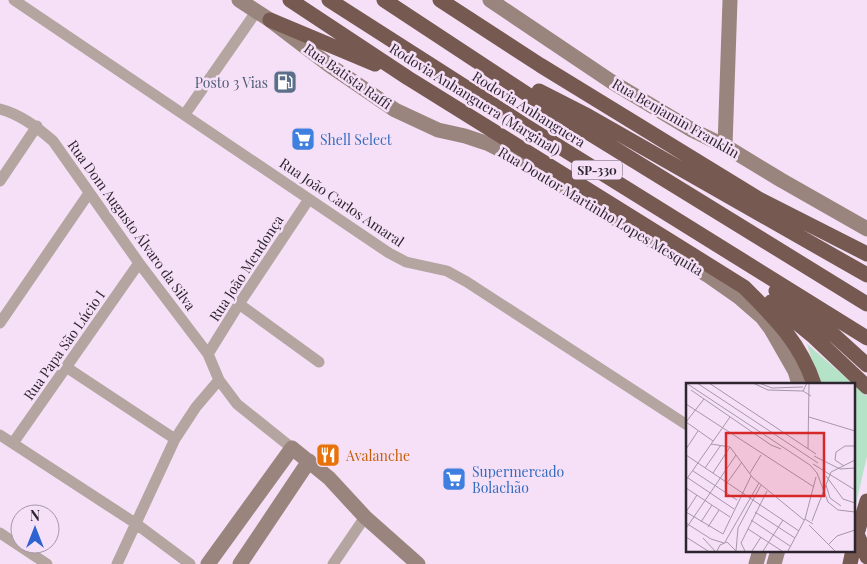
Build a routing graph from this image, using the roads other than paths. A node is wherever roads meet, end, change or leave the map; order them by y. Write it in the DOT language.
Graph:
graph roads {
  1 [pos="14,0"];
  2 [pos="239,0"];
  3 [pos="290,0"];
  4 [pos="329,0"];
  5 [pos="384,0"];
  6 [pos="440,0"];
  7 [pos="490,0"];
  8 [pos="730,0"];
  9 [pos="256,12"];
  10 [pos="270,20"];
  11 [pos="416,21"];
  12 [pos="408,78"];
  13 [pos="0,109"];
  14 [pos="185,114"];
  15 [pos="37,126"];
  16 [pos="465,136"];
  17 [pos="725,146"];
  18 [pos="0,181"];
  19 [pos="89,193"];
  20 [pos="756,198"];
  21 [pos="309,199"];
  22 [pos="867,229"];
  23 [pos="703,237"];
  24 [pos="867,254"];
  25 [pos="139,263"];
  26 [pos="867,264"];
  27 [pos="867,275"];
  28 [pos="744,287"];
  29 [pos="239,304"];
  30 [pos="867,304"];
  31 [pos="0,323"];
  32 [pos="867,338"];
  33 [pos="208,354"];
  34 [pos="319,362"];
  35 [pos="867,365"];
  36 [pos="66,366"];
  37 [pos="219,380"];
  38 [pos="799,383"];
  39 [pos="814,383"];
  40 [pos="867,387"];
  41 [pos="686,424"];
  42 [pos="0,435"];
  43 [pos="175,439"];
  44 [pos="13,443"];
  45 [pos="292,448"];
  46 [pos="309,461"];
  47 [pos="867,501"];
  48 [pos="365,517"];
  49 [pos="135,523"];
  50 [pos="0,533"];
  51 [pos="855,545"];
  52 [pos="867,558"];
  53 [pos="47,564"];
  54 [pos="117,564"];
  55 [pos="190,564"];
  56 [pos="208,564"];
  57 [pos="240,564"];
  58 [pos="333,564"];
  59 [pos="418,564"];
  1 -- 14 [label="street, Rua João Carlos Amaral"];
  2 -- 9 [label="street, Rua Batista Raffi"];
  3 -- 12 [label="highway, Rodovia Anhanguera (Marginal)"];
  4 -- 23 [label="highway, Rodovia Anhanguera / SP-330"];
  5 -- 11 [label="highway, Rodovia Anhanguera / SP-330"];
  6 -- 20 [label="highway"];
  7 -- 17 [label="street, Rua Benjamin Franklin"];
  8 -- 17 [label="street"];
  9 -- 10 [label="street, Rua Batista Raffi"];
  9 -- 14 [label="street"];
  10 -- 12 [label="highway"];
  10 -- 16 [label="street, Rua Batista Raffi"];
  11 -- 27 [label="highway"];
  11 -- 30 [label="highway, Rodovia Anhanguera / SP-330"];
  12 -- 28 [label="highway, Rodovia Anhanguera (Marginal)"];
  13 -- 15 [label="street, Rua Dom Augusto Álvaro da Silva"];
  14 -- 21 [label="street, Rua João Carlos Amaral"];
  15 -- 18 [label="street"];
  15 -- 19 [label="street, Rua Dom Augusto Álvaro da Silva"];
  16 -- 38 [label="street, Rua Doutor Martinho Lopes Mesquita"];
  17 -- 22 [label="street, Rua Benjamin Franklin"];
  19 -- 25 [label="street, Rua Dom Augusto Álvaro da Silva"];
  19 -- 31 [label="street"];
  20 -- 24 [label="highway"];
  20 -- 26 [label="highway"];
  21 -- 29 [label="street, Rua João Mendonça"];
  21 -- 41 [label="street, Rua João Carlos Amaral"];
  23 -- 32 [label="highway, Rodovia Anhanguera / SP-330"];
  23 -- 35 [label="highway"];
  25 -- 33 [label="street, Rua Dom Augusto Álvaro da Silva"];
  25 -- 36 [label="street, Rua Papa São Lúcio I"];
  28 -- 39 [label="highway, Rodovia Anhanguera (Marginal)"];
  28 -- 40 [label="highway"];
  29 -- 33 [label="street, Rua João Mendonça"];
  29 -- 34 [label="street"];
  33 -- 37 [label="street, Rua Dom Augusto Álvaro da Silva"];
  36 -- 43 [label="street"];
  36 -- 44 [label="street, Rua Papa São Lúcio I"];
  37 -- 43 [label="street"];
  37 -- 45 [label="street, Rua Dom Augusto Álvaro da Silva"];
  42 -- 44 [label="street"];
  43 -- 49 [label="street"];
  44 -- 49 [label="street"];
  45 -- 46 [label="street"];
  45 -- 56 [label="street"];
  46 -- 48 [label="street"];
  46 -- 57 [label="street"];
  47 -- 51 [label="highway, bridge"];
  48 -- 58 [label="street"];
  48 -- 59 [label="street"];
  49 -- 54 [label="street"];
  49 -- 55 [label="street"];
  50 -- 53 [label="street"];
  51 -- 52 [label="highway"];
}
